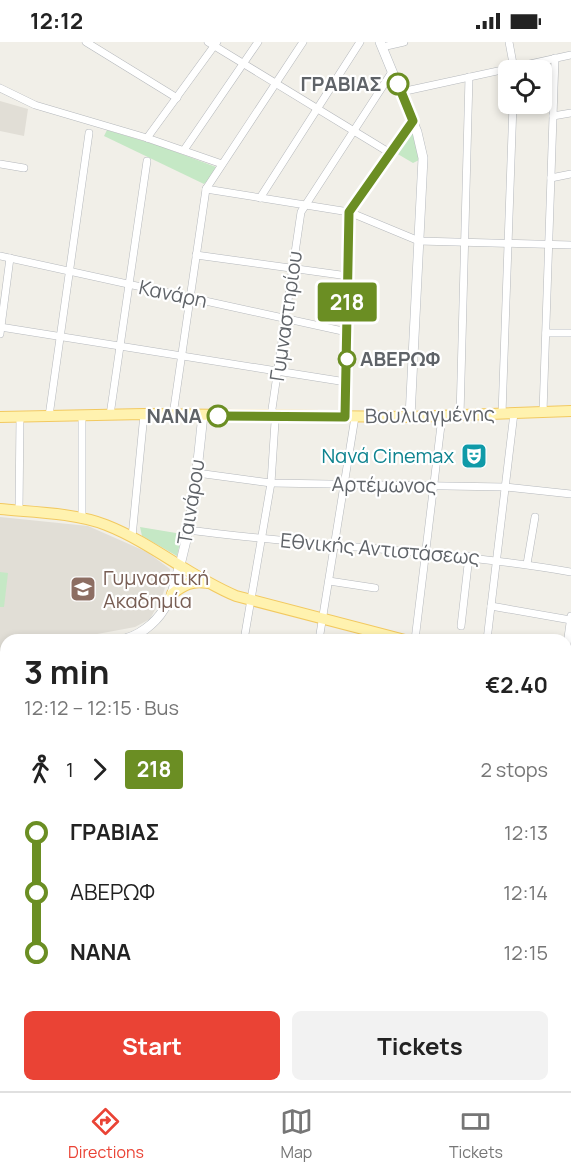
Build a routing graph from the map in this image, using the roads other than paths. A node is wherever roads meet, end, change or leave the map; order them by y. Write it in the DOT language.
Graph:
graph roads {
  1 [pos="87,42"];
  2 [pos="258,42"];
  3 [pos="303,42"];
  4 [pos="360,42"];
  5 [pos="404,42"];
  6 [pos="509,42"];
  7 [pos="213,43"];
  8 [pos="381,44"];
  9 [pos="571,55"];
  10 [pos="555,58"];
  11 [pos="512,60"];
  12 [pos="548,60"];
  13 [pos="243,64"];
  14 [pos="392,72"];
  15 [pos="498,72"];
  16 [pos="469,77"];
  17 [pos="276,84"];
  18 [pos="0,88"];
  19 [pos="401,92"];
  20 [pos="177,98"];
  21 [pos="317,109"];
  22 [pos="571,113"];
  23 [pos="513,114"];
  24 [pos="553,116"];
  25 [pos="413,121"];
  26 [pos="353,131"];
  27 [pos="89,134"];
  28 [pos="147,138"];
  29 [pos="184,150"];
  30 [pos="390,153"];
  31 [pos="147,161"];
  32 [pos="0,164"];
  33 [pos="222,164"];
  34 [pos="24,168"];
  35 [pos="571,174"];
  36 [pos="551,178"];
  37 [pos="206,189"];
  38 [pos="260,198"];
  39 [pos="304,206"];
  40 [pos="349,212"];
  41 [pos="419,241"];
  42 [pos="465,242"];
  43 [pos="508,243"];
  44 [pos="549,244"];
  45 [pos="571,245"];
  46 [pos="196,255"];
  47 [pos="0,256"];
  48 [pos="10,258"];
  49 [pos="292,269"];
  50 [pos="68,271"];
  51 [pos="348,276"];
  52 [pos="129,284"];
  53 [pos="190,298"];
  54 [pos="285,318"];
  55 [pos="0,329"];
  56 [pos="347,332"];
  57 [pos="546,333"];
  58 [pos="571,333"];
  59 [pos="59,336"];
  60 [pos="120,346"];
  61 [pos="181,356"];
  62 [pos="278,371"];
  63 [pos="346,382"];
  64 [pos="571,411"];
  65 [pos="543,412"];
  66 [pos="144,414"];
  67 [pos="508,414"];
  68 [pos="110,415"];
  69 [pos="173,415"];
  70 [pos="203,415"];
  71 [pos="49,416"];
  72 [pos="82,416"];
  73 [pos="274,416"];
  74 [pos="460,416"];
  75 [pos="0,417"];
  76 [pos="20,417"];
  77 [pos="350,417"];
  78 [pos="410,417"];
  79 [pos="442,417"];
  80 [pos="196,472"];
  81 [pos="271,483"];
  82 [pos="344,485"];
  83 [pos="434,486"];
  84 [pos="505,487"];
  85 [pos="571,494"];
  86 [pos="0,510"];
  87 [pos="19,511"];
  88 [pos="535,517"];
  89 [pos="82,519"];
  90 [pos="188,530"];
  91 [pos="132,537"];
  92 [pos="262,540"];
  93 [pos="334,544"];
  94 [pos="426,553"];
  95 [pos="469,556"];
  96 [pos="496,560"];
  97 [pos="527,564"];
  98 [pos="180,565"];
  99 [pos="571,572"];
  100 [pos="329,580"];
  101 [pos="215,586"];
  102 [pos="375,588"];
  103 [pos="172,594"];
  104 [pos="252,600"];
  105 [pos="491,606"];
  106 [pos="322,618"];
  107 [pos="571,619"];
  108 [pos="461,626"];
  109 [pos="136,634"];
  110 [pos="245,634"];
  111 [pos="320,634"];
  112 [pos="372,634"];
  113 [pos="416,634"];
  114 [pos="488,634"];
  115 [pos="569,634"];
  1 -- 20 [label="street"];
  2 -- 13 [label="street"];
  3 -- 17 [label="street"];
  4 -- 21 [label="street"];
  5 -- 8 [label="street"];
  6 -- 11 [label="street"];
  7 -- 13 [label="street"];
  7 -- 20 [label="street"];
  8 -- 14 [label="street"];
  9 -- 10 [label="street"];
  10 -- 12 [label="street"];
  10 -- 24 [label="street"];
  13 -- 17 [label="street"];
  13 -- 29 [label="street"];
  14 -- 19 [label="street"];
  14 -- 26 [label="street"];
  15 -- 16 [label="street"];
  16 -- 19 [label="street"];
  16 -- 42 [label="street"];
  17 -- 21 [label="street"];
  17 -- 33 [label="street"];
  18 -- 28 [label="street"];
  19 -- 25 [label="street"];
  20 -- 28 [label="street"];
  21 -- 26 [label="street"];
  21 -- 38 [label="street"];
  22 -- 24 [label="street"];
  23 -- 43 [label="street"];
  24 -- 36 [label="street"];
  25 -- 30 [label="street"];
  25 -- 41 [label="street"];
  26 -- 30 [label="street"];
  26 -- 39 [label="street"];
  27 -- 50 [label="street"];
  28 -- 29 [label="street"];
  29 -- 33 [label="street"];
  30 -- 40 [label="street"];
  31 -- 52 [label="street"];
  32 -- 34 [label="street"];
  33 -- 37 [label="street"];
  35 -- 36 [label="street"];
  36 -- 44 [label="street"];
  37 -- 38 [label="street"];
  37 -- 46 [label="street"];
  38 -- 39 [label="street"];
  39 -- 40 [label="street"];
  39 -- 49 [label="street, Γυμναστηρίου"];
  40 -- 41 [label="street"];
  40 -- 51 [label="street"];
  41 -- 42 [label="street"];
  41 -- 78 [label="street"];
  42 -- 43 [label="street"];
  42 -- 74 [label="street"];
  43 -- 44 [label="street"];
  43 -- 67 [label="street"];
  44 -- 45 [label="street"];
  44 -- 57 [label="street"];
  46 -- 49 [label="street"];
  46 -- 53 [label="street"];
  47 -- 48 [label="street, Κανάρη"];
  48 -- 50 [label="street, Κανάρη"];
  48 -- 55 [label="street"];
  49 -- 51 [label="street"];
  49 -- 54 [label="street, Γυμναστηρίου"];
  50 -- 52 [label="street, Κανάρη"];
  50 -- 59 [label="street"];
  51 -- 56 [label="street"];
  52 -- 53 [label="street, Κανάρη"];
  52 -- 60 [label="street"];
  53 -- 54 [label="street, Κανάρη"];
  53 -- 61 [label="street"];
  54 -- 56 [label="street, Κανάρη"];
  54 -- 62 [label="street, Γυμναστηρίου"];
  55 -- 59 [label="street"];
  56 -- 63 [label="street"];
  57 -- 58 [label="street"];
  57 -- 65 [label="street"];
  59 -- 60 [label="street"];
  59 -- 71 [label="street"];
  60 -- 61 [label="street"];
  60 -- 68 [label="street"];
  61 -- 62 [label="street"];
  61 -- 69 [label="street"];
  62 -- 63 [label="street"];
  62 -- 73 [label="street, Γυμναστηρίου"];
  63 -- 77 [label="street"];
  64 -- 65 [label="main road, Βουλιαγμένης"];
  65 -- 67 [label="main road, Βουλιαγμένης"];
  66 -- 68 [label="main road, Βουλιαγμένης"];
  66 -- 69 [label="main road, Βουλιαγμένης"];
  66 -- 91 [label="street"];
  67 -- 74 [label="main road, Βουλιαγμένης"];
  67 -- 84 [label="street"];
  68 -- 72 [label="main road, Βουλιαγμένης"];
  69 -- 70 [label="main road, Βουλιαγμένης"];
  70 -- 73 [label="main road, Βουλιαγμένης"];
  70 -- 80 [label="street, Ταινάρου"];
  71 -- 72 [label="main road, Βουλιαγμένης"];
  71 -- 76 [label="main road, Βουλιαγμένης"];
  72 -- 89 [label="street"];
  73 -- 77 [label="main road, Βουλιαγμένης"];
  73 -- 81 [label="street, Γυμναστηρίου"];
  74 -- 79 [label="main road, Βουλιαγμένης"];
  75 -- 76 [label="main road, Βουλιαγμένης"];
  76 -- 87 [label="street"];
  77 -- 78 [label="main road, Βουλιαγμένης"];
  77 -- 82 [label="street"];
  78 -- 79 [label="main road, Βουλιαγμένης"];
  79 -- 83 [label="street"];
  80 -- 81 [label="street, Αρτέμωνος"];
  80 -- 90 [label="street, Ταινάρου"];
  81 -- 82 [label="street, Αρτέμωνος"];
  81 -- 92 [label="street, Γυμναστηρίου"];
  82 -- 83 [label="street, Αρτέμωνος"];
  82 -- 93 [label="street"];
  83 -- 84 [label="street, Αρτέμωνος"];
  83 -- 94 [label="street"];
  84 -- 85 [label="street, Αρτέμωνος"];
  84 -- 96 [label="street"];
  86 -- 87 [label="main road"];
  87 -- 89 [label="main road"];
  88 -- 97 [label="street"];
  89 -- 91 [label="main road"];
  90 -- 92 [label="street, Εθνικής Αντιστάσεως"];
  90 -- 98 [label="street, Ταινάρου"];
  91 -- 98 [label="main road"];
  92 -- 93 [label="street, Εθνικής Αντιστάσεως"];
  92 -- 104 [label="street, Γυμναστηρίου"];
  93 -- 94 [label="street, Εθνικής Αντιστάσεως"];
  93 -- 100 [label="street"];
  94 -- 95 [label="street, Εθνικής Αντιστάσεως"];
  94 -- 113 [label="street"];
  95 -- 96 [label="street, Εθνικής Αντιστάσεως"];
  95 -- 108 [label="street"];
  96 -- 97 [label="street, Εθνικής Αντιστάσεως"];
  96 -- 105 [label="street"];
  97 -- 99 [label="street, Εθνικής Αντιστάσεως"];
  98 -- 101 [label="main road"];
  98 -- 103 [label="street, Ταινάρου"];
  100 -- 102 [label="street"];
  100 -- 106 [label="street"];
  101 -- 103 [label="main road"];
  101 -- 104 [label="main road"];
  103 -- 109 [label="street, Ταινάρου"];
  104 -- 106 [label="main road"];
  104 -- 110 [label="street, Γυμναστηρίου"];
  105 -- 107 [label="street"];
  105 -- 114 [label="street"];
  106 -- 111 [label="street"];
  106 -- 112 [label="main road"];
  107 -- 115 [label="street"];
}
